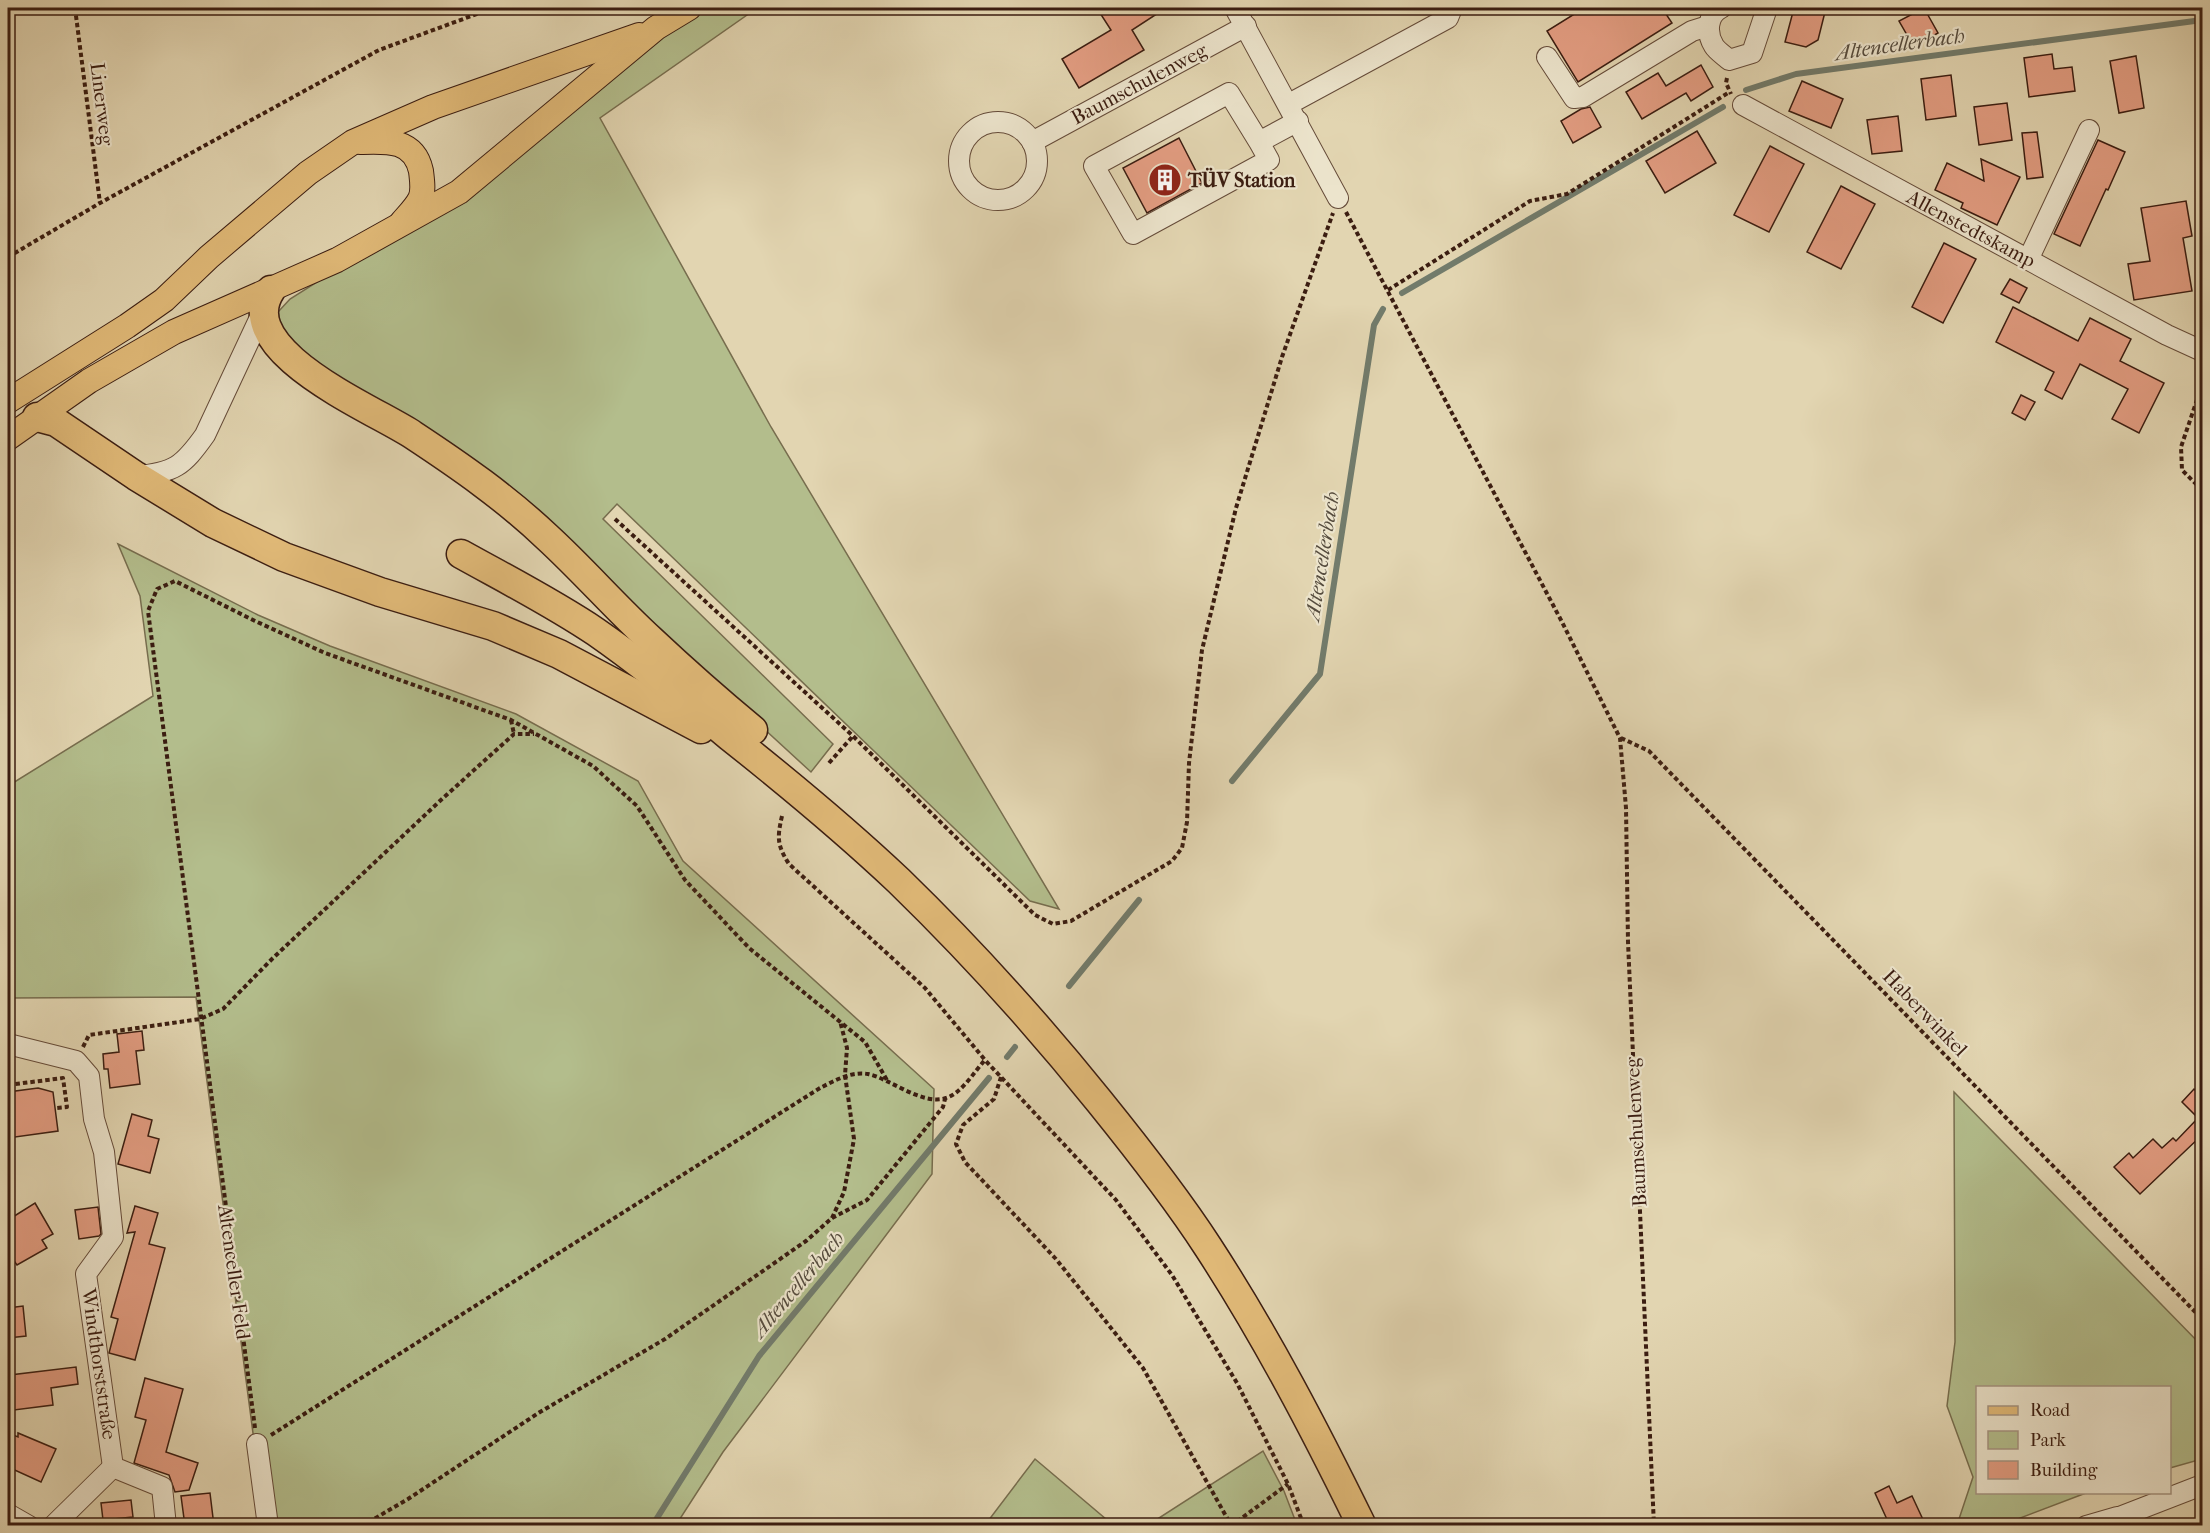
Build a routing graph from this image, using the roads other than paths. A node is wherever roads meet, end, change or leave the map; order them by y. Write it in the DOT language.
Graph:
graph roads {
  1 [pos="689,8"];
  2 [pos="1235,8"];
  3 [pos="1452,8"];
  4 [pos="1721,8"];
  5 [pos="1767,8"];
  6 [pos="1246,26"];
  7 [pos="1708,26"];
  8 [pos="656,28"];
  9 [pos="1547,57"];
  10 [pos="1736,99"];
  11 [pos="1293,113"];
  12 [pos="2089,130"];
  13 [pos="353,142"];
  14 [pos="1032,142"];
  15 [pos="1259,142"];
  16 [pos="1338,198"];
  17 [pos="399,226"];
  18 [pos="2028,260"];
  19 [pos="267,301"];
  20 [pos="2202,349"];
  21 [pos="8,401"];
  22 [pos="37,417"];
  23 [pos="8,438"];
  24 [pos="136,476"];
  25 [pos="461,554"];
  26 [pos="761,761"];
  27 [pos="834,822"];
  28 [pos="8,1044"];
  29 [pos="257,1444"];
  30 [pos="113,1467"];
  31 [pos="2202,1485"];
  32 [pos="8,1514"];
  33 [pos="2114,1521"];
  34 [pos="29,1526"];
  35 [pos="53,1526"];
  36 [pos="166,1526"];
  37 [pos="267,1526"];
  38 [pos="1362,1526"];
  39 [pos="2086,1526"];
  1 -- 8 [label="main road"];
  2 -- 6 [label="street"];
  3 -- 11 [label="street"];
  4 -- 7 [label="street"];
  5 -- 7 [label="street"];
  6 -- 11 [label="street"];
  6 -- 14 [label="street, Baumschulenweg"];
  7 -- 9 [label="street"];
  8 -- 13 [label="main road"];
  8 -- 17 [label="main road"];
  10 -- 18 [label="street, Allenstedtskamp"];
  11 -- 15 [label="street"];
  11 -- 16 [label="street"];
  12 -- 18 [label="street"];
  13 -- 17 [label="main road"];
  13 -- 21 [label="main road"];
  15 -- 15 [label="street"];
  17 -- 19 [label="main road"];
  18 -- 20 [label="street, Allenstedtskamp"];
  19 -- 22 [label="main road"];
  19 -- 24 [label="street"];
  19 -- 27 [label="highway"];
  22 -- 23 [label="main road"];
  22 -- 24 [label="highway"];
  24 -- 26 [label="highway"];
  25 -- 26 [label="highway"];
  26 -- 27 [label="highway"];
  27 -- 38 [label="highway"];
  28 -- 30 [label="street, Windthorststraße"];
  29 -- 37 [label="street"];
  30 -- 35 [label="street, Windthorststraße"];
  30 -- 36 [label="street, Windthorststraße"];
  31 -- 33 [label="street"];
  32 -- 34 [label="street"];
  33 -- 39 [label="street"];
}
